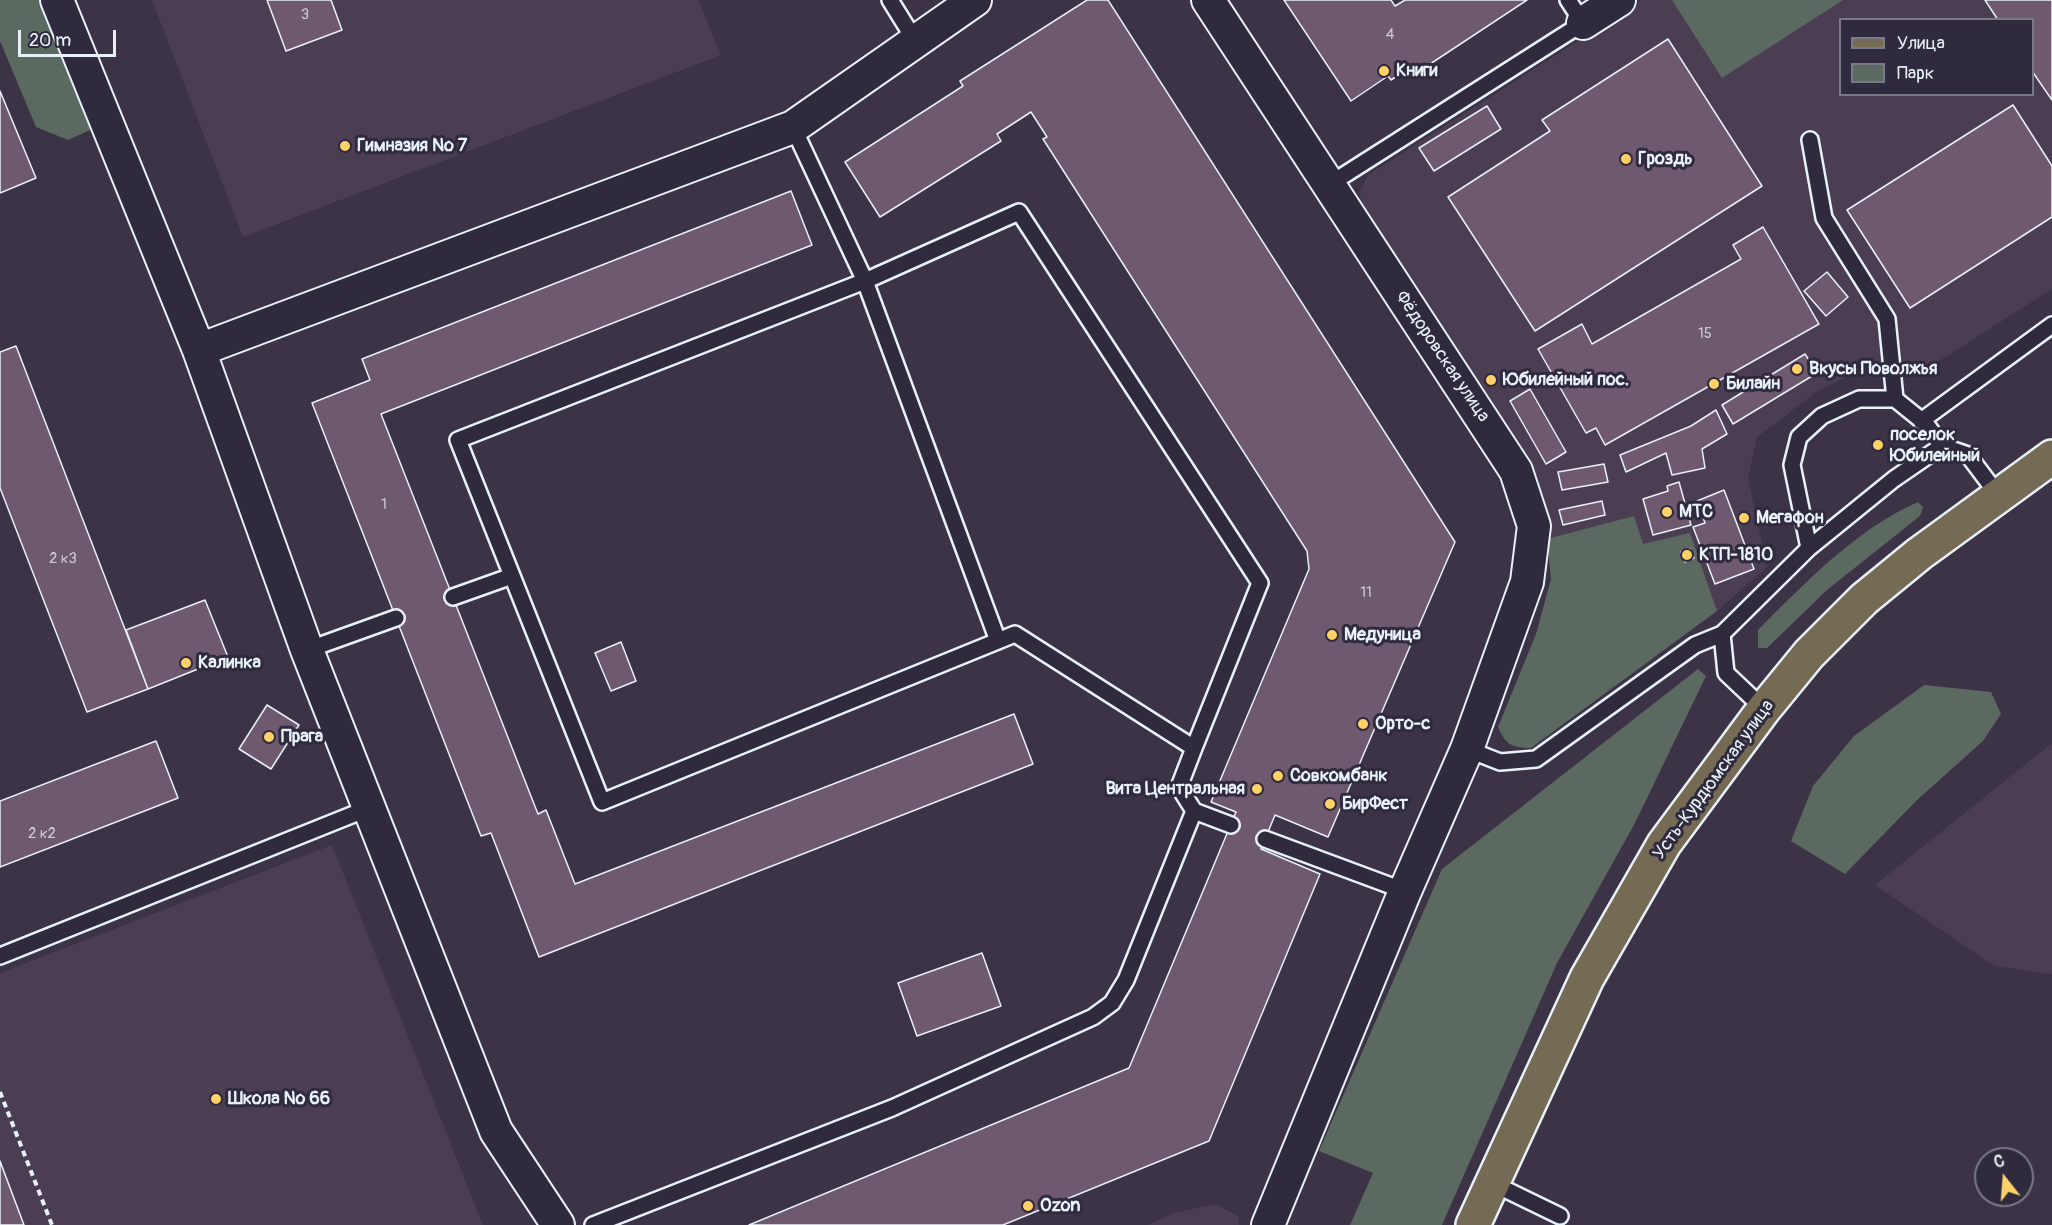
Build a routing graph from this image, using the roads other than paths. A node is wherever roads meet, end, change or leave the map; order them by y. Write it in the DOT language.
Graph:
graph roads {
  1 [pos="57,0"];
  2 [pos="890,0"];
  3 [pos="975,0"];
  4 [pos="1208,0"];
  5 [pos="1619,0"];
  6 [pos="1575,12"];
  7 [pos="916,42"];
  8 [pos="793,127"];
  9 [pos="1810,140"];
  10 [pos="1330,184"];
  11 [pos="865,281"];
  12 [pos="2052,325"];
  13 [pos="199,350"];
  14 [pos="1895,399"];
  15 [pos="1921,421"];
  16 [pos="1942,446"];
  17 [pos="2052,457"];
  18 [pos="1998,495"];
  19 [pos="1809,548"];
  20 [pos="512,576"];
  21 [pos="453,597"];
  22 [pos="396,618"];
  23 [pos="1722,634"];
  24 [pos="998,641"];
  25 [pos="307,650"];
  26 [pos="1764,709"];
  27 [pos="1194,748"];
  28 [pos="1467,749"];
  29 [pos="369,808"];
  30 [pos="1194,812"];
  31 [pos="1230,825"];
  32 [pos="1265,838"];
  33 [pos="1405,891"];
  34 [pos="0,956"];
  35 [pos="1490,1182"];
  36 [pos="1560,1216"];
  37 [pos="558,1225"];
  38 [pos="593,1225"];
  39 [pos="1268,1225"];
  40 [pos="1473,1225"];
  1 -- 13 [label="street"];
  2 -- 7 [label="lane"];
  3 -- 7 [label="street"];
  4 -- 10 [label="street, Фёдоровская улица"];
  5 -- 6 [label="street"];
  6 -- 10 [label="lane"];
  7 -- 8 [label="street"];
  8 -- 11 [label="lane"];
  8 -- 13 [label="street"];
  9 -- 14 [label="lane"];
  10 -- 28 [label="street, Фёдоровская улица"];
  11 -- 20 [label="lane"];
  11 -- 24 [label="lane"];
  11 -- 27 [label="lane"];
  12 -- 15 [label="lane"];
  13 -- 25 [label="street"];
  14 -- 15 [label="lane"];
  14 -- 19 [label="lane"];
  15 -- 16 [label="lane"];
  16 -- 18 [label="lane"];
  16 -- 19 [label="lane"];
  17 -- 18 [label="main road, Усть-Курдюмская улица"];
  18 -- 26 [label="main road, Усть-Курдюмская улица"];
  19 -- 23 [label="lane"];
  20 -- 21 [label="lane"];
  20 -- 24 [label="lane"];
  22 -- 25 [label="lane"];
  23 -- 26 [label="lane"];
  23 -- 28 [label="lane"];
  24 -- 27 [label="lane"];
  25 -- 29 [label="street"];
  26 -- 35 [label="main road, Усть-Курдюмская улица"];
  27 -- 30 [label="lane"];
  28 -- 33 [label="street, Фёдоровская улица"];
  29 -- 34 [label="lane"];
  29 -- 37 [label="street"];
  30 -- 31 [label="lane"];
  30 -- 38 [label="lane"];
  32 -- 33 [label="lane"];
  33 -- 39 [label="street, Фёдоровская улица"];
  35 -- 36 [label="lane"];
  35 -- 40 [label="main road, Усть-Курдюмская улица"];
}
